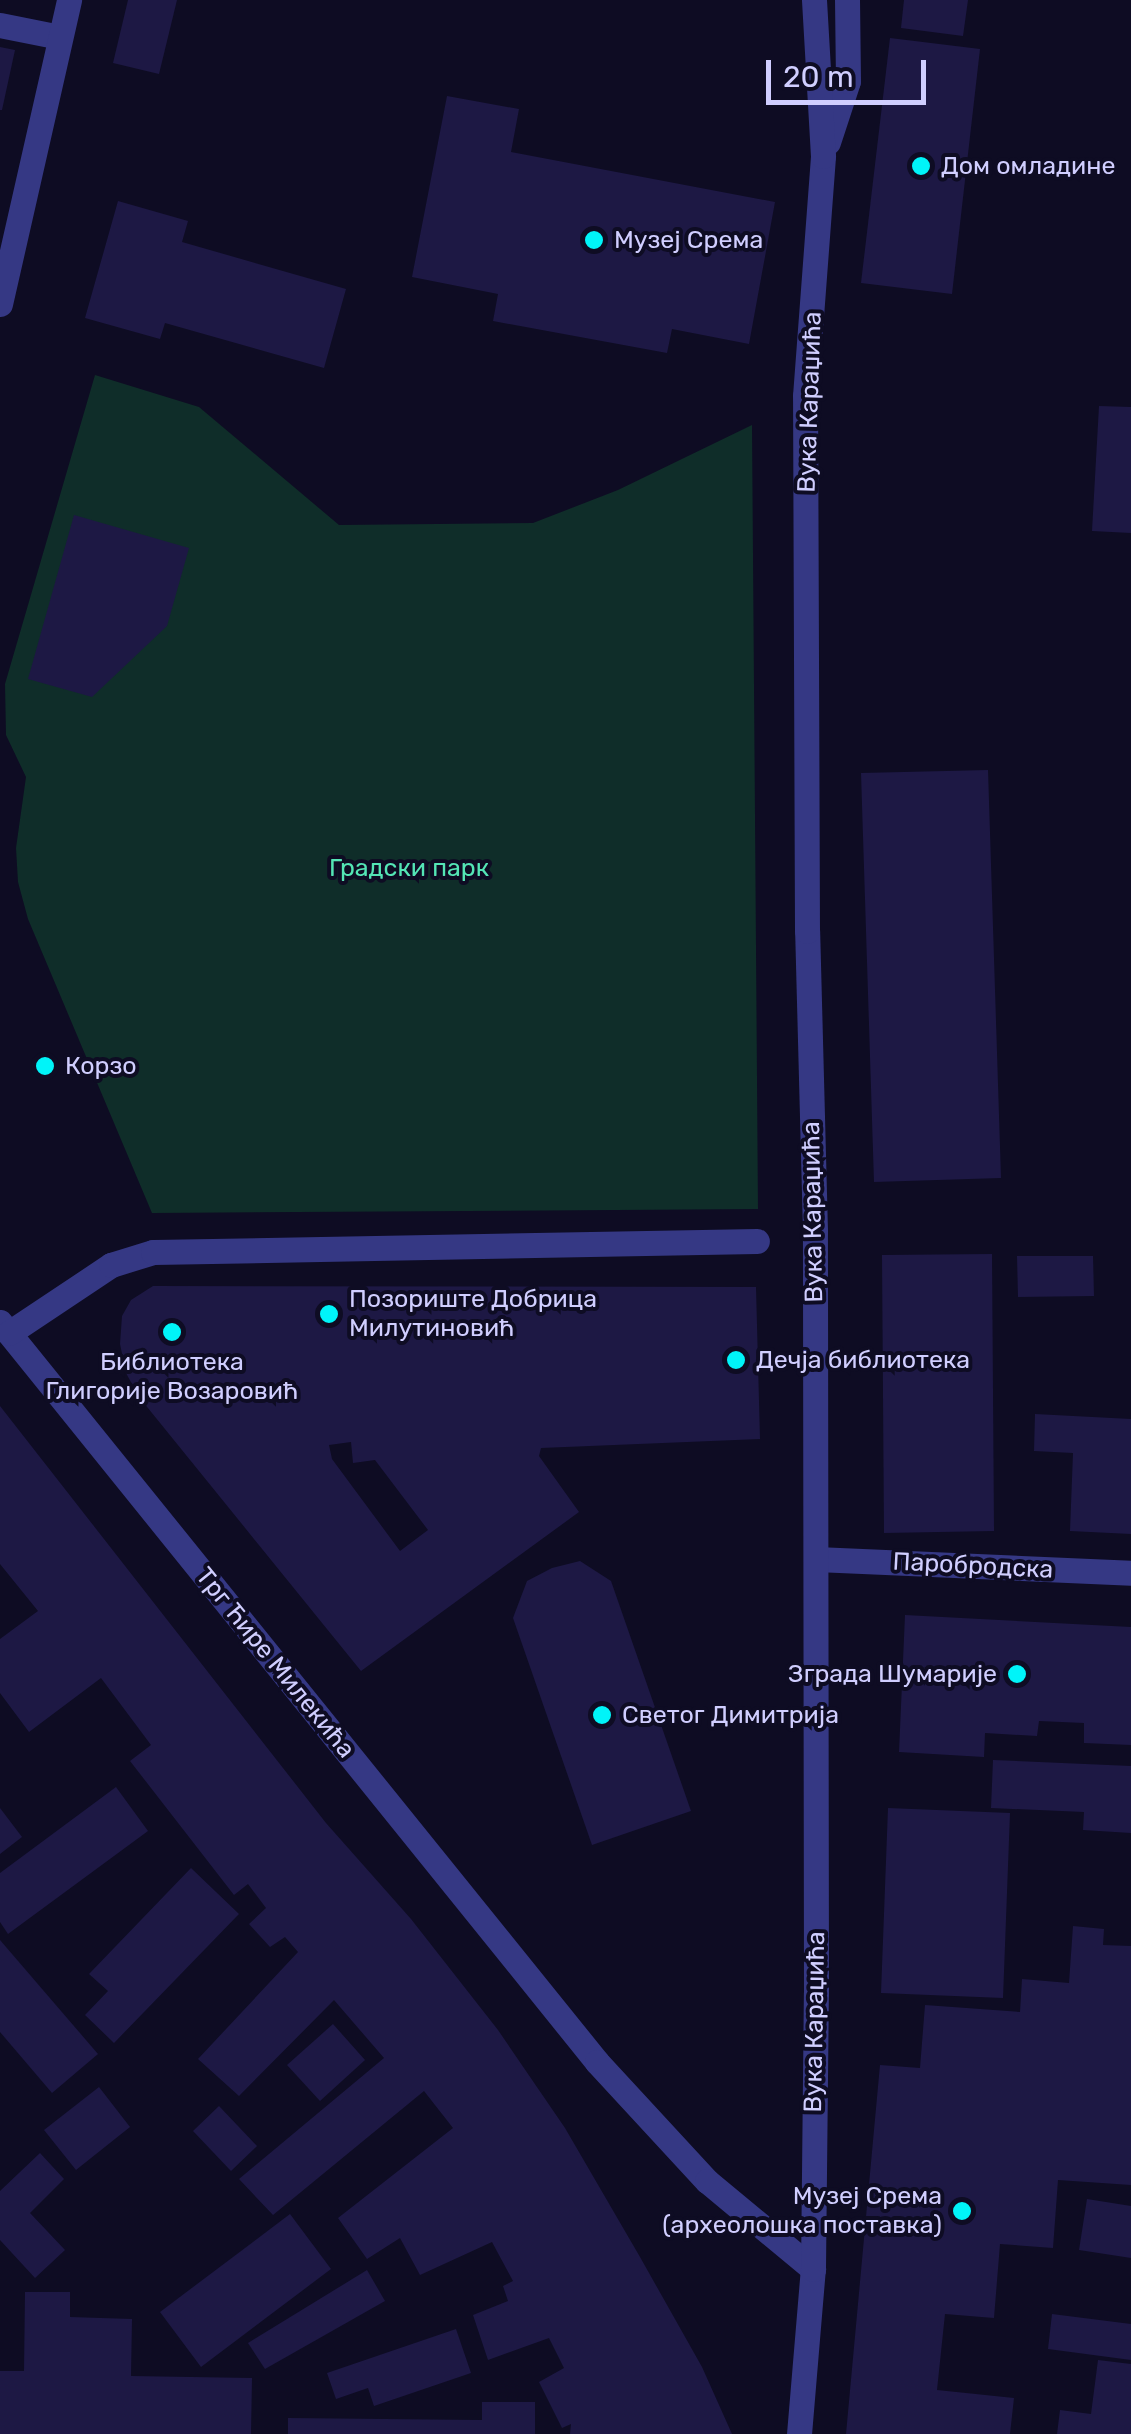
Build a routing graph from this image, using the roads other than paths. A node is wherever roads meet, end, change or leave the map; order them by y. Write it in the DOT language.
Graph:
graph roads {
  1 [pos="69,0"];
  2 [pos="814,0"];
  3 [pos="847,0"];
  4 [pos="0,25"];
  5 [pos="60,37"];
  6 [pos="823,156"];
  7 [pos="0,304"];
  8 [pos="756,1242"];
  9 [pos="4,1327"];
  10 [pos="816,1560"];
  11 [pos="1131,1573"];
  12 [pos="813,2269"];
  13 [pos="798,2434"];
  1 -- 5 [label="street"];
  2 -- 6 [label="street, Вука Караџића"];
  3 -- 6 [label="street, Вука Караџића"];
  4 -- 5 [label="street"];
  5 -- 7 [label="street"];
  6 -- 10 [label="street, Вука Караџића"];
  8 -- 9 [label="street"];
  9 -- 12 [label="street, Трг Ћире Милекића"];
  10 -- 11 [label="street, Паробродска"];
  10 -- 12 [label="street, Вука Караџића"];
  12 -- 13 [label="street, Вука Караџића"];
}
